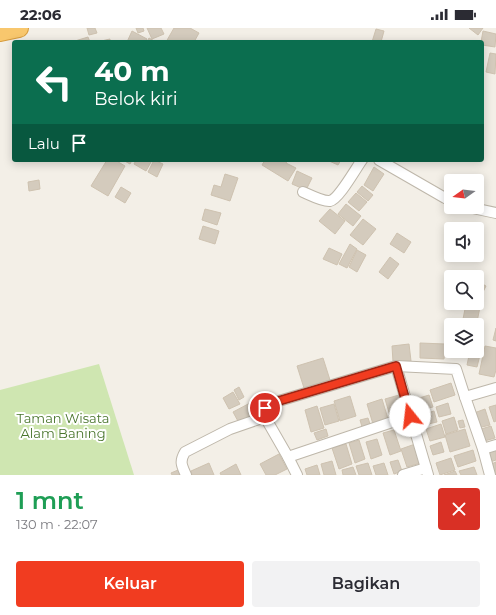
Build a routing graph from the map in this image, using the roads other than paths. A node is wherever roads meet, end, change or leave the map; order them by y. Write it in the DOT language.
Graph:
graph roads {
  1 [pos="19,28"];
  2 [pos="0,32"];
  3 [pos="361,162"];
  4 [pos="382,162"];
  5 [pos="303,192"];
  6 [pos="444,197"];
  7 [pos="484,210"];
  8 [pos="496,213"];
  9 [pos="396,366"];
  10 [pos="496,388"];
  11 [pos="465,397"];
  12 [pos="410,416"];
  13 [pos="265,418"];
  14 [pos="496,445"];
  15 [pos="483,449"];
  16 [pos="288,457"];
  17 [pos="427,471"];
  18 [pos="292,474"];
  19 [pos="186,475"];
  20 [pos="403,475"];
  21 [pos="490,475"];
  1 -- 2 [label="highway"];
  3 -- 5 [label="street"];
  4 -- 6 [label="street"];
  7 -- 8 [label="street"];
  9 -- 11 [label="street"];
  9 -- 12 [label="street"];
  9 -- 13 [label="street"];
  10 -- 11 [label="street"];
  11 -- 15 [label="street"];
  12 -- 16 [label="street"];
  12 -- 17 [label="street"];
  13 -- 16 [label="street"];
  13 -- 19 [label="street"];
  14 -- 15 [label="street"];
  15 -- 21 [label="street"];
  16 -- 18 [label="street"];
  17 -- 20 [label="street"];
}
